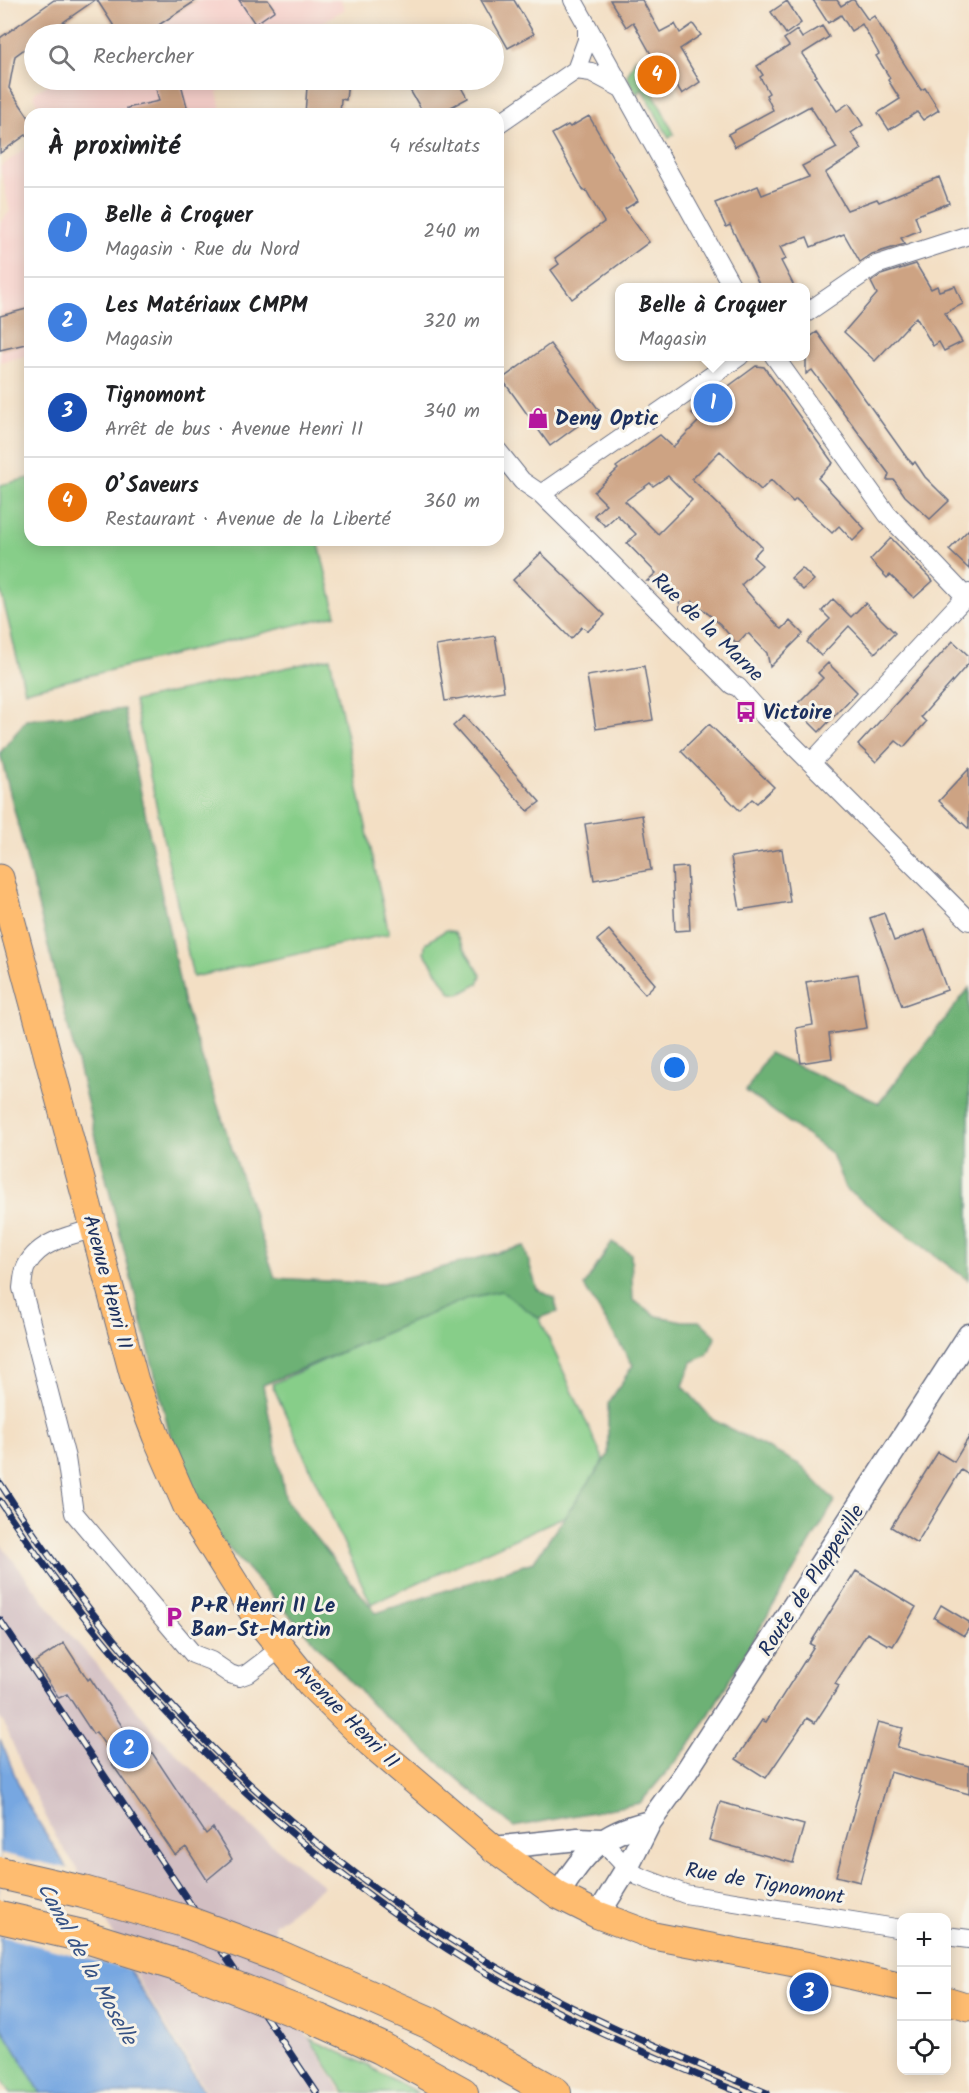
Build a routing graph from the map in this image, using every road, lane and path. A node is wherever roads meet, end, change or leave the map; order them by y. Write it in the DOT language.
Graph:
graph roads {
  1 [pos="573,0"];
  2 [pos="587,26"];
  3 [pos="576,70"];
  4 [pos="622,89"];
  5 [pos="504,120"];
  6 [pos="969,235"];
  7 [pos="730,283"];
  8 [pos="810,310"];
  9 [pos="734,361"];
  10 [pos="777,361"];
  11 [pos="504,458"];
  12 [pos="541,494"];
  13 [pos="968,595"];
  14 [pos="812,762"];
  15 [pos="0,878"];
  16 [pos="969,921"];
  17 [pos="93,1230"];
  18 [pos="969,1335"];
  19 [pos="281,1648"];
  20 [pos="650,1822"];
  21 [pos="601,1840"];
  22 [pos="494,1848"];
  23 [pos="627,1868"];
  24 [pos="0,1873"];
  25 [pos="558,1895"];
  26 [pos="598,1915"];
  27 [pos="0,1917"];
  28 [pos="897,1928"];
  29 [pos="951,1937"];
  30 [pos="969,1940"];
  31 [pos="897,1987"];
  32 [pos="951,2002"];
  33 [pos="969,2007"];
  34 [pos="462,2093"];
  35 [pos="555,2093"];
  1 -- 2 [label="street"];
  2 -- 3 [label="street"];
  2 -- 4 [label="street"];
  3 -- 4 [label="street"];
  3 -- 5 [label="street"];
  4 -- 7 [label="street"];
  6 -- 8 [label="street"];
  9 -- 12 [label="street"];
  10 -- 13 [label="street"];
  11 -- 12 [label="street, Rue de la Marne"];
  12 -- 14 [label="street, Rue de la Marne"];
  13 -- 14 [label="street"];
  14 -- 16 [label="street, Rue de la Marne"];
  15 -- 17 [label="main road, Avenue Henri II"];
  17 -- 19 [label="main road, Avenue Henri II"];
  17 -- 19 [label="street"];
  18 -- 20 [label="street, Route de Plappeville"];
  19 -- 22 [label="main road, Avenue Henri II"];
  20 -- 21 [label="street"];
  20 -- 23 [label="street, Route de Plappeville"];
  21 -- 22 [label="street"];
  21 -- 23 [label="street, Rue de Tignomont"];
  21 -- 25 [label="street"];
  22 -- 25 [label="main road, Avenue Henri II"];
  23 -- 26 [label="street, Route de Plappeville"];
  23 -- 28 [label="street, Rue de Tignomont"];
  24 -- 35 [label="highway, bridge"];
  25 -- 26 [label="main road, Avenue Henri II"];
  26 -- 31 [label="main road, Avenue Henri II"];
  27 -- 34 [label="highway, bridge"];
  29 -- 30 [label="street"];
  32 -- 33 [label="main road"];
}
